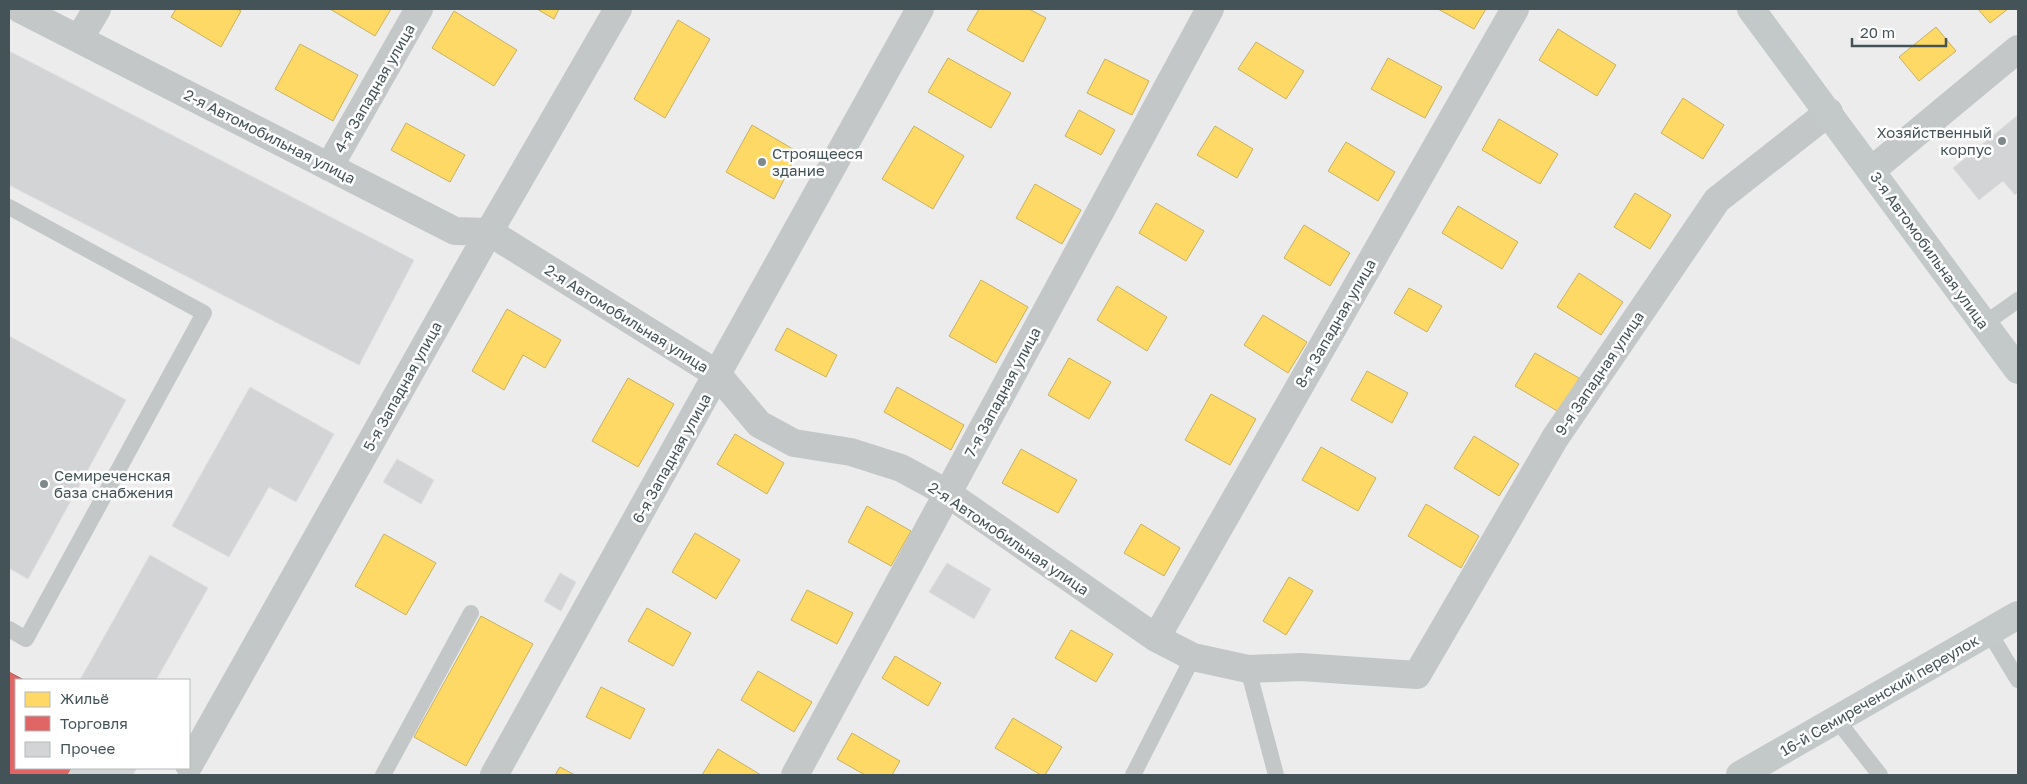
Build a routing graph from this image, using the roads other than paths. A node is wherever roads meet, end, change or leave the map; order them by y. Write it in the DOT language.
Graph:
graph roads {
  1 [pos="20,9"];
  2 [pos="97,9"];
  3 [pos="419,9"];
  4 [pos="618,9"];
  5 [pos="920,9"];
  6 [pos="1210,9"];
  7 [pos="1515,9"];
  8 [pos="1751,9"];
  9 [pos="79,39"];
  10 [pos="2018,49"];
  11 [pos="1829,112"];
  12 [pos="329,167"];
  13 [pos="1872,170"];
  14 [pos="9,207"];
  15 [pos="489,232"];
  16 [pos="2018,300"];
  17 [pos="1984,324"];
  18 [pos="2018,370"];
  19 [pos="717,374"];
  20 [pos="947,493"];
  21 [pos="471,613"];
  22 [pos="2018,614"];
  23 [pos="9,629"];
  24 [pos="1989,632"];
  25 [pos="1156,638"];
  26 [pos="1193,657"];
  27 [pos="1248,668"];
  28 [pos="1417,675"];
  29 [pos="2018,680"];
  30 [pos="1836,720"];
  31 [pos="190,762"];
  32 [pos="383,775"];
  33 [pos="494,775"];
  34 [pos="795,775"];
  35 [pos="1133,775"];
  36 [pos="1276,775"];
  37 [pos="1740,775"];
  38 [pos="1880,775"];
  1 -- 9 [label="street, 2-я Автомобильная улица"];
  2 -- 9 [label="street"];
  3 -- 12 [label="street, 4-я Западная улица"];
  4 -- 15 [label="street, 5-я Западная улица"];
  5 -- 19 [label="street, 6-я Западная улица"];
  6 -- 20 [label="street, 7-я Западная улица"];
  7 -- 25 [label="street, 8-я Западная улица"];
  8 -- 11 [label="street, 3-я Автомобильная улица"];
  9 -- 12 [label="street, 2-я Автомобильная улица"];
  10 -- 13 [label="street"];
  11 -- 13 [label="street, 3-я Автомобильная улица"];
  11 -- 28 [label="street, 9-я Западная улица"];
  12 -- 15 [label="street, 2-я Автомобильная улица"];
  13 -- 17 [label="street, 3-я Автомобильная улица"];
  14 -- 23 [label="lane"];
  15 -- 19 [label="street, 2-я Автомобильная улица"];
  15 -- 31 [label="street, 5-я Западная улица"];
  16 -- 17 [label="lane"];
  17 -- 18 [label="street, 3-я Автомобильная улица"];
  19 -- 20 [label="street, 2-я Автомобильная улица"];
  19 -- 33 [label="street, 6-я Западная улица"];
  20 -- 25 [label="street, 2-я Автомобильная улица"];
  20 -- 34 [label="street, 7-я Западная улица"];
  21 -- 32 [label="lane"];
  22 -- 24 [label="street, 16-й Семиреченский переулок"];
  24 -- 29 [label="lane"];
  24 -- 30 [label="street, 16-й Семиреченский переулок"];
  25 -- 26 [label="street, 2-я Автомобильная улица"];
  26 -- 27 [label="street, 2-я Автомобильная улица"];
  26 -- 35 [label="lane"];
  27 -- 28 [label="street, 2-я Автомобильная улица"];
  27 -- 36 [label="lane"];
  30 -- 37 [label="street, 16-й Семиреченский переулок"];
  30 -- 38 [label="lane"];
}
